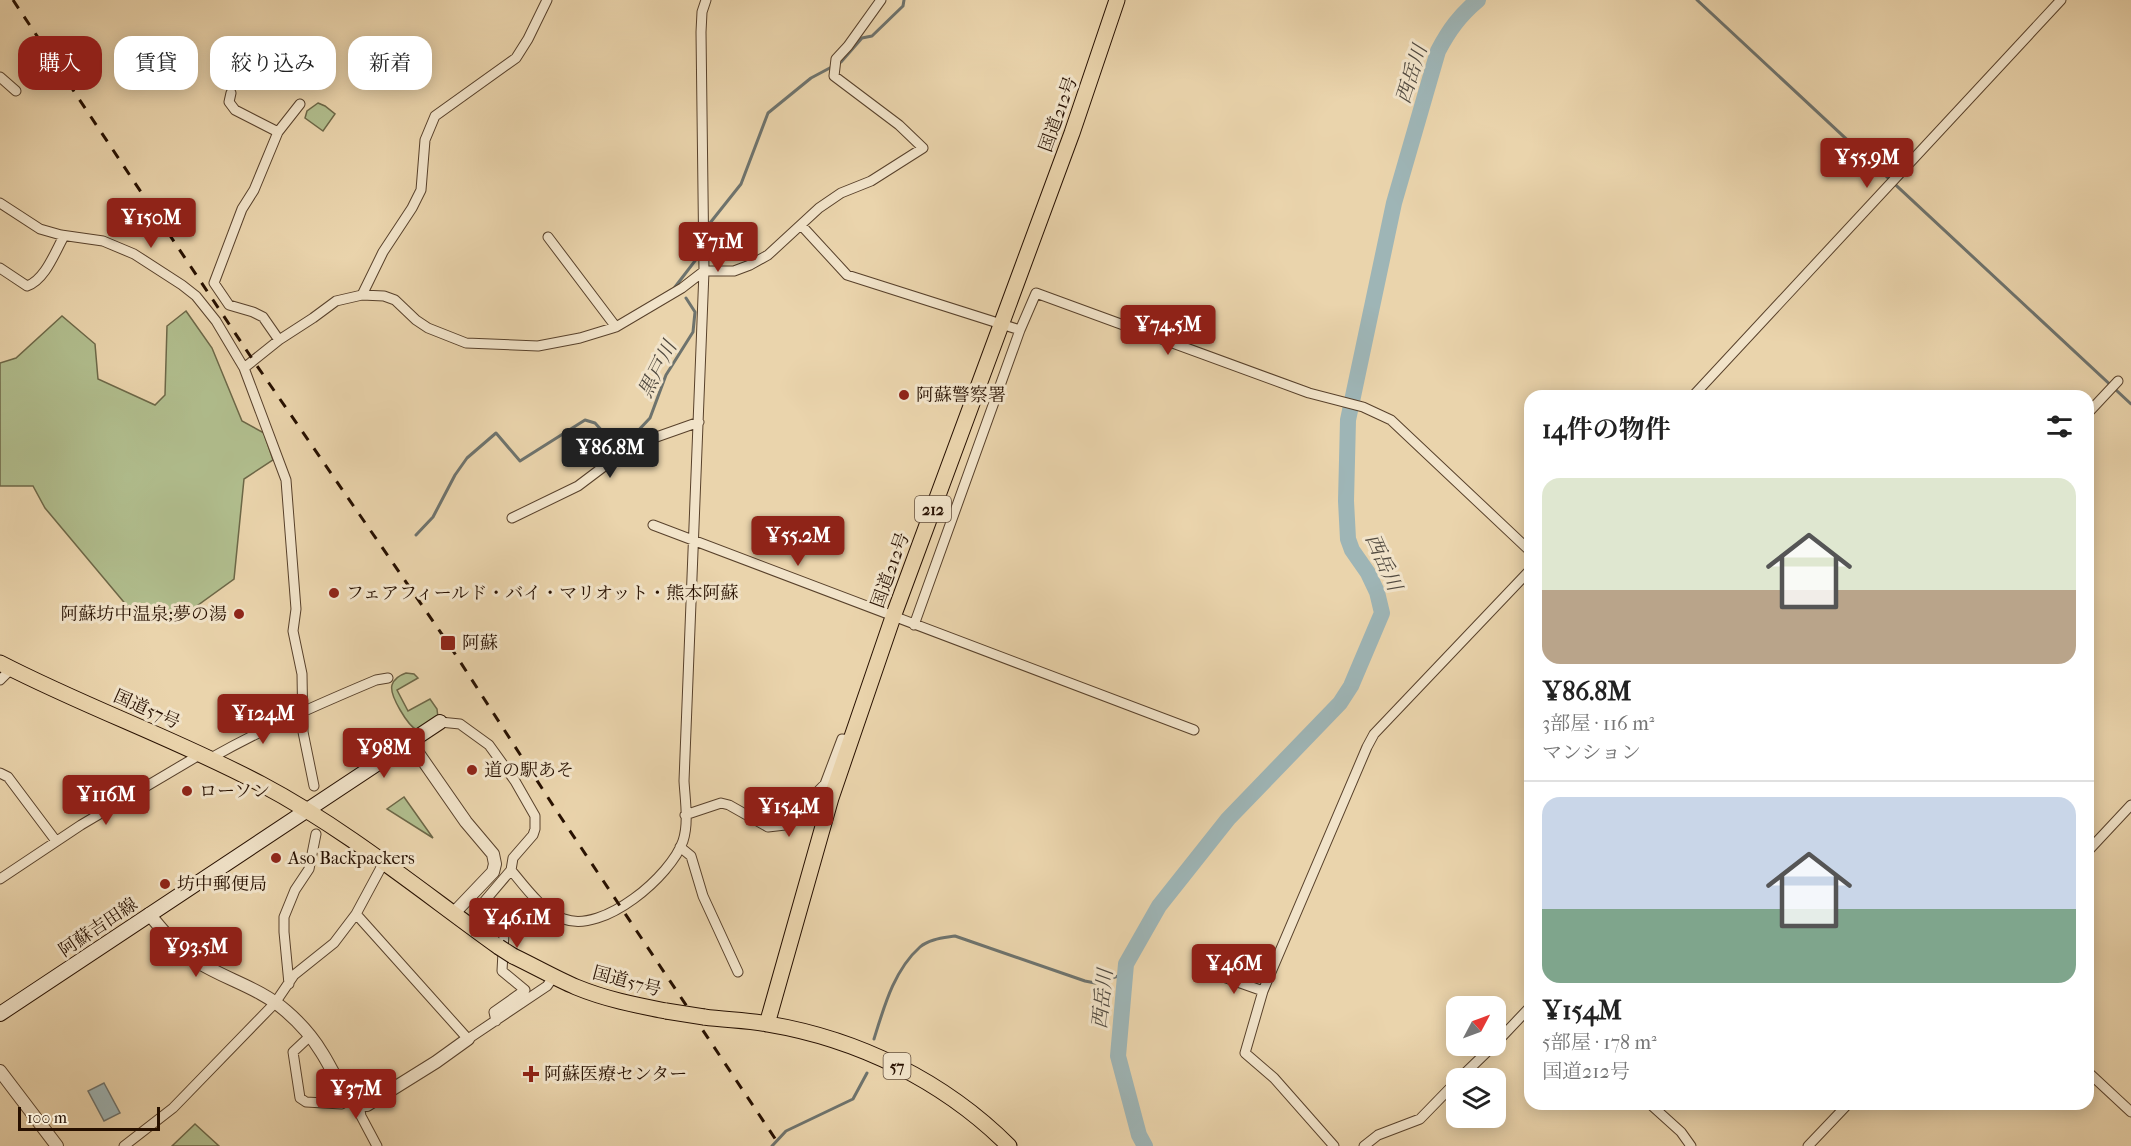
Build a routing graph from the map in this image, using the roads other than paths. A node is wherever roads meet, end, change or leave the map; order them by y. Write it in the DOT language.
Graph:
graph roads {
  1 [pos="547,0"];
  2 [pos="706,0"];
  3 [pos="880,0"];
  4 [pos="1117,0"];
  5 [pos="2061,0"];
  6 [pos="0,77"];
  7 [pos="16,91"];
  8 [pos="231,93"];
  9 [pos="300,104"];
  10 [pos="278,132"];
  11 [pos="1,206"];
  12 [pos="801,225"];
  13 [pos="64,236"];
  14 [pos="548,237"];
  15 [pos="0,268"];
  16 [pos="704,270"];
  17 [pos="362,295"];
  18 [pos="1001,323"];
  19 [pos="616,327"];
  20 [pos="1020,330"];
  21 [pos="279,340"];
  22 [pos="244,368"];
  23 [pos="2118,381"];
  24 [pos="1699,390"];
  25 [pos="2094,407"];
  26 [pos="699,422"];
  27 [pos="512,518"];
  28 [pos="653,525"];
  29 [pos="694,542"];
  30 [pos="1524,545"];
  31 [pos="1524,576"];
  32 [pos="893,617"];
  33 [pos="914,625"];
  34 [pos="4,671"];
  35 [pos="388,678"];
  36 [pos="304,710"];
  37 [pos="440,722"];
  38 [pos="1194,730"];
  39 [pos="851,740"];
  40 [pos="411,743"];
  41 [pos="206,756"];
  42 [pos="0,773"];
  43 [pos="314,786"];
  44 [pos="2131,805"];
  45 [pos="307,811"];
  46 [pos="685,814"];
  47 [pos="316,834"];
  48 [pos="56,841"];
  49 [pos="2094,845"];
  50 [pos="680,847"];
  51 [pos="384,862"];
  52 [pos="511,870"];
  53 [pos="0,879"];
  54 [pos="149,914"];
  55 [pos="356,914"];
  56 [pos="453,914"];
  57 [pos="738,972"];
  58 [pos="1215,974"];
  59 [pos="554,976"];
  60 [pos="289,984"];
  61 [pos="1263,991"];
  62 [pos="275,1003"];
  63 [pos="1524,1013"];
  64 [pos="0,1014"];
  65 [pos="496,1021"];
  66 [pos="767,1024"];
  67 [pos="1506,1032"];
  68 [pos="309,1036"];
  69 [pos="468,1040"];
  70 [pos="1482,1056"];
  71 [pos="1470,1068"];
  72 [pos="0,1071"];
  73 [pos="2094,1078"];
  74 [pos="1446,1092"];
  75 [pos="342,1104"];
  76 [pos="359,1105"];
  77 [pos="1657,1110"];
  78 [pos="1842,1110"];
  79 [pos="2131,1112"];
  80 [pos="57,1146"];
  81 [pos="124,1146"];
  82 [pos="377,1146"];
  83 [pos="1009,1146"];
  84 [pos="1334,1146"];
  85 [pos="1365,1146"];
  86 [pos="1691,1146"];
  87 [pos="1808,1146"];
  1 -- 17 [label="street"];
  2 -- 16 [label="street"];
  3 -- 12 [label="street"];
  4 -- 18 [label="highway, 国道212号 / 212"];
  5 -- 24 [label="street"];
  6 -- 7 [label="street"];
  8 -- 10 [label="street"];
  9 -- 10 [label="street"];
  10 -- 21 [label="street"];
  11 -- 13 [label="street"];
  12 -- 16 [label="street"];
  12 -- 18 [label="street"];
  13 -- 15 [label="street"];
  13 -- 22 [label="street"];
  14 -- 19 [label="street"];
  16 -- 19 [label="street"];
  16 -- 26 [label="street"];
  17 -- 19 [label="street"];
  17 -- 21 [label="street"];
  18 -- 20 [label="street"];
  18 -- 32 [label="highway, 国道212号 / 212"];
  20 -- 30 [label="street"];
  20 -- 33 [label="street"];
  21 -- 22 [label="street"];
  22 -- 36 [label="street"];
  23 -- 25 [label="street"];
  26 -- 27 [label="street"];
  26 -- 29 [label="street"];
  28 -- 29 [label="street"];
  29 -- 32 [label="street"];
  29 -- 46 [label="street"];
  31 -- 61 [label="street"];
  32 -- 33 [label="street"];
  32 -- 39 [label="highway, 国道212号 / 212"];
  33 -- 38 [label="street"];
  34 -- 41 [label="highway, 国道57号 / 57"];
  35 -- 36 [label="street"];
  36 -- 41 [label="street"];
  36 -- 43 [label="street"];
  37 -- 40 [label="main road, 阿蘇吉田線"];
  37 -- 52 [label="street"];
  39 -- 46 [label="street"];
  39 -- 66 [label="highway, 国道212号 / 212"];
  40 -- 45 [label="main road, 阿蘇吉田線"];
  40 -- 56 [label="street"];
  41 -- 45 [label="highway, 国道57号 / 57"];
  41 -- 48 [label="street"];
  42 -- 48 [label="street"];
  44 -- 49 [label="street"];
  45 -- 51 [label="highway, 国道57号 / 57"];
  45 -- 54 [label="main road, 阿蘇吉田線"];
  46 -- 50 [label="street"];
  47 -- 60 [label="street"];
  48 -- 53 [label="street"];
  50 -- 52 [label="street"];
  50 -- 57 [label="street"];
  51 -- 55 [label="street"];
  51 -- 56 [label="highway, 国道57号 / 57"];
  52 -- 65 [label="street"];
  54 -- 62 [label="street"];
  54 -- 64 [label="main road, 阿蘇吉田線"];
  55 -- 60 [label="street"];
  55 -- 69 [label="street"];
  56 -- 59 [label="highway, 国道57号 / 57, bridge"];
  58 -- 61 [label="street"];
  59 -- 65 [label="street"];
  59 -- 66 [label="highway, 国道57号 / 57, bridge"];
  60 -- 62 [label="street"];
  61 -- 84 [label="street"];
  62 -- 68 [label="street"];
  62 -- 81 [label="street"];
  63 -- 67 [label="street"];
  65 -- 69 [label="street"];
  66 -- 83 [label="highway, 国道57号 / 57"];
  68 -- 75 [label="street"];
  68 -- 76 [label="street"];
  69 -- 76 [label="street"];
  70 -- 71 [label="street"];
  72 -- 80 [label="street"];
  73 -- 79 [label="street"];
  74 -- 85 [label="street"];
  76 -- 82 [label="street"];
  77 -- 86 [label="street"];
  78 -- 87 [label="street"];
}
